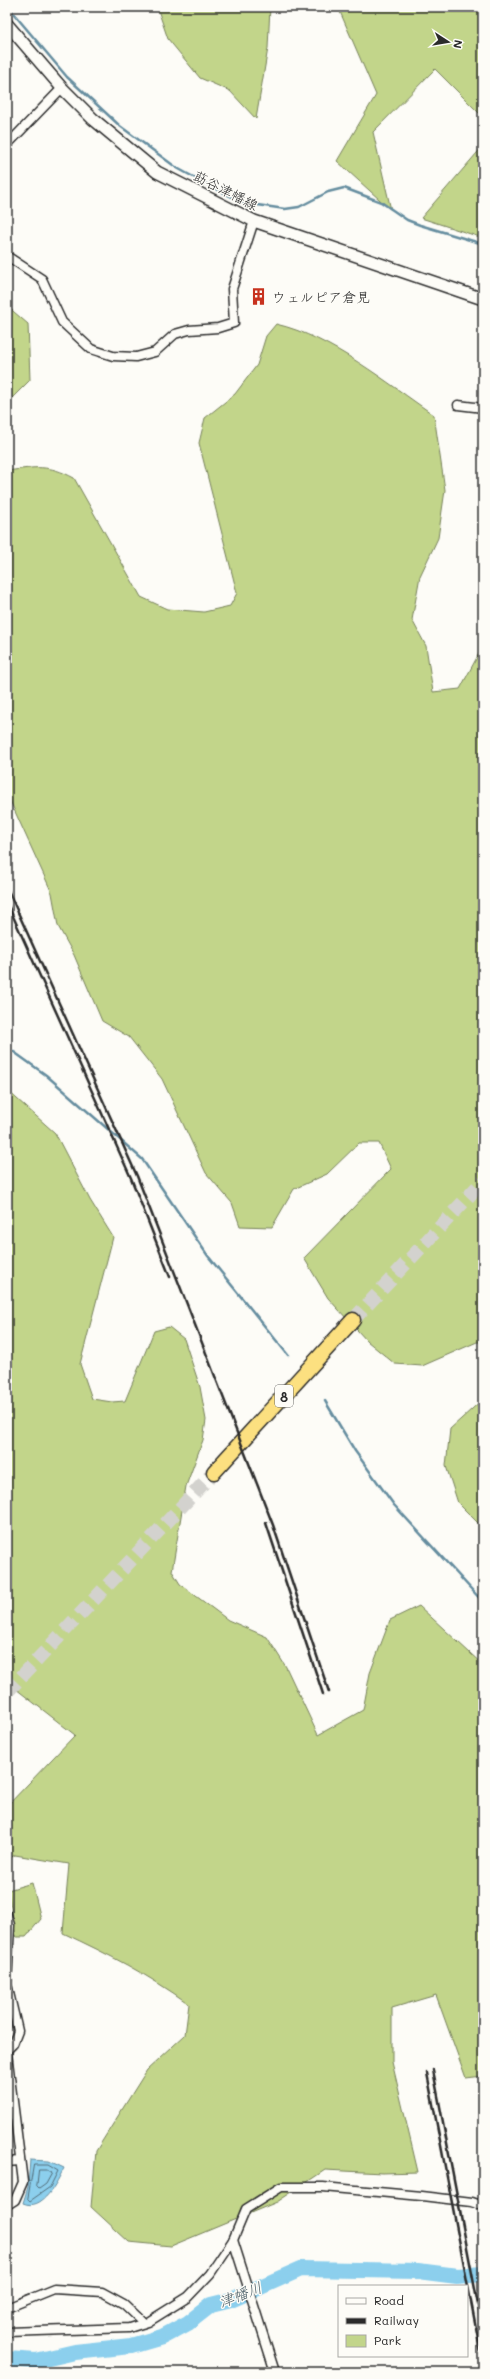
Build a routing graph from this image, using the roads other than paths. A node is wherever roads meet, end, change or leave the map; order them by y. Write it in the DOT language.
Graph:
graph roads {
  1 [pos="7,24"];
  2 [pos="62,88"];
  3 [pos="7,145"];
  4 [pos="254,221"];
  5 [pos="7,256"];
  6 [pos="483,299"];
  7 [pos="458,405"];
  8 [pos="483,408"];
  9 [pos="353,1320"];
  10 [pos="214,1472"];
  11 [pos="7,1915"];
  12 [pos="7,2050"];
  13 [pos="7,2053"];
  14 [pos="9,2087"];
  15 [pos="20,2161"];
  16 [pos="7,2162"];
  17 [pos="7,2205"];
  18 [pos="483,2206"];
  19 [pos="233,2240"];
  20 [pos="7,2308"];
  21 [pos="144,2323"];
  22 [pos="7,2332"];
  23 [pos="275,2372"];
  1 -- 2 [label="main road, 莇谷津幡線"];
  2 -- 3 [label="street"];
  2 -- 4 [label="main road, 莇谷津幡線"];
  4 -- 5 [label="street"];
  4 -- 6 [label="main road, 莇谷津幡線"];
  7 -- 8 [label="street"];
  9 -- 10 [label="highway, 8"];
  11 -- 12 [label="street"];
  13 -- 14 [label="street"];
  14 -- 15 [label="street"];
  15 -- 16 [label="street"];
  15 -- 17 [label="street"];
  18 -- 19 [label="street"];
  19 -- 21 [label="street"];
  19 -- 23 [label="street"];
  20 -- 21 [label="street"];
  21 -- 22 [label="street"];
}
